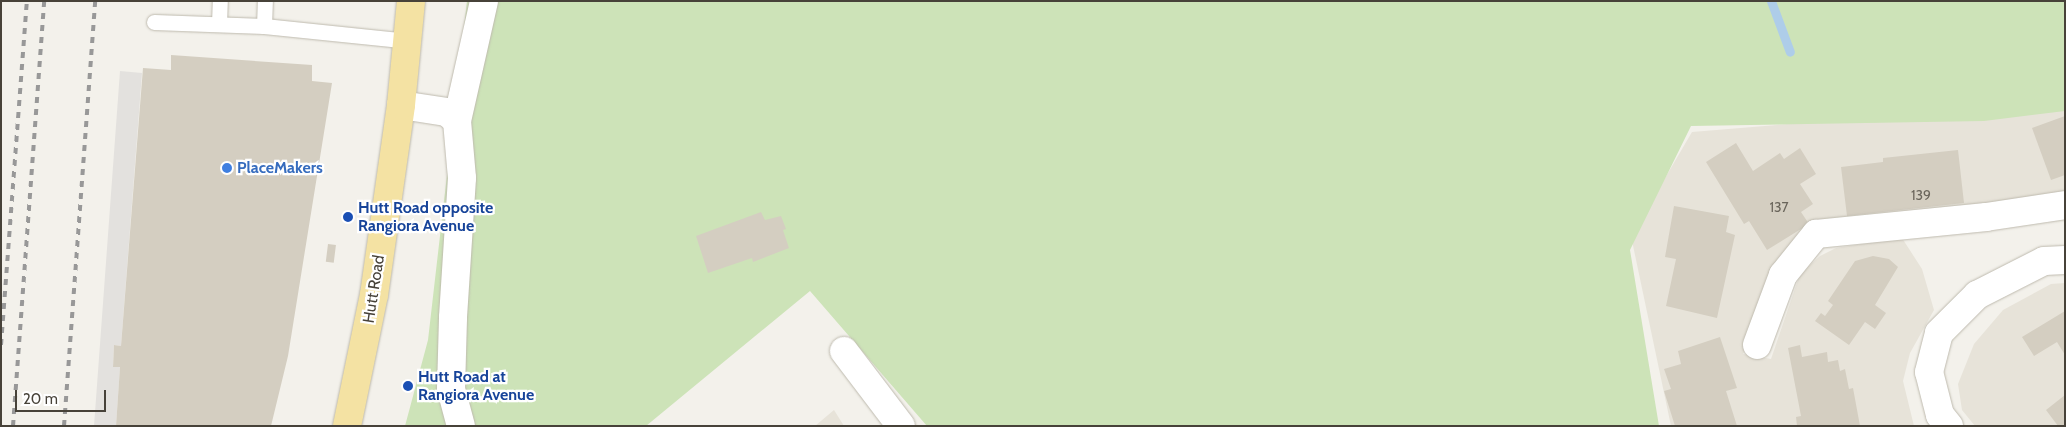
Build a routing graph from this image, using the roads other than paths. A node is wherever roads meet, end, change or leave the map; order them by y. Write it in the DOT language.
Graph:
graph roads {
  1 [pos="220,1"];
  2 [pos="265,1"];
  3 [pos="411,1"];
  4 [pos="484,1"];
  5 [pos="154,22"];
  6 [pos="219,24"];
  7 [pos="264,26"];
  8 [pos="408,41"];
  9 [pos="401,105"];
  10 [pos="457,121"];
  11 [pos="2065,205"];
  12 [pos="2065,260"];
  13 [pos="1757,345"];
  14 [pos="844,351"];
  15 [pos="347,426"];
  16 [pos="460,426"];
  17 [pos="901,426"];
  18 [pos="1949,426"];
  1 -- 6 [label="lane"];
  2 -- 7 [label="lane"];
  3 -- 8 [label="main road, Hutt Road"];
  4 -- 10 [label="street"];
  5 -- 6 [label="lane"];
  6 -- 7 [label="lane"];
  7 -- 8 [label="lane"];
  8 -- 9 [label="main road, Hutt Road"];
  9 -- 10 [label="street"];
  9 -- 15 [label="main road, Hutt Road"];
  10 -- 16 [label="street"];
  11 -- 13 [label="street"];
  12 -- 18 [label="street"];
  14 -- 17 [label="street"];
}
